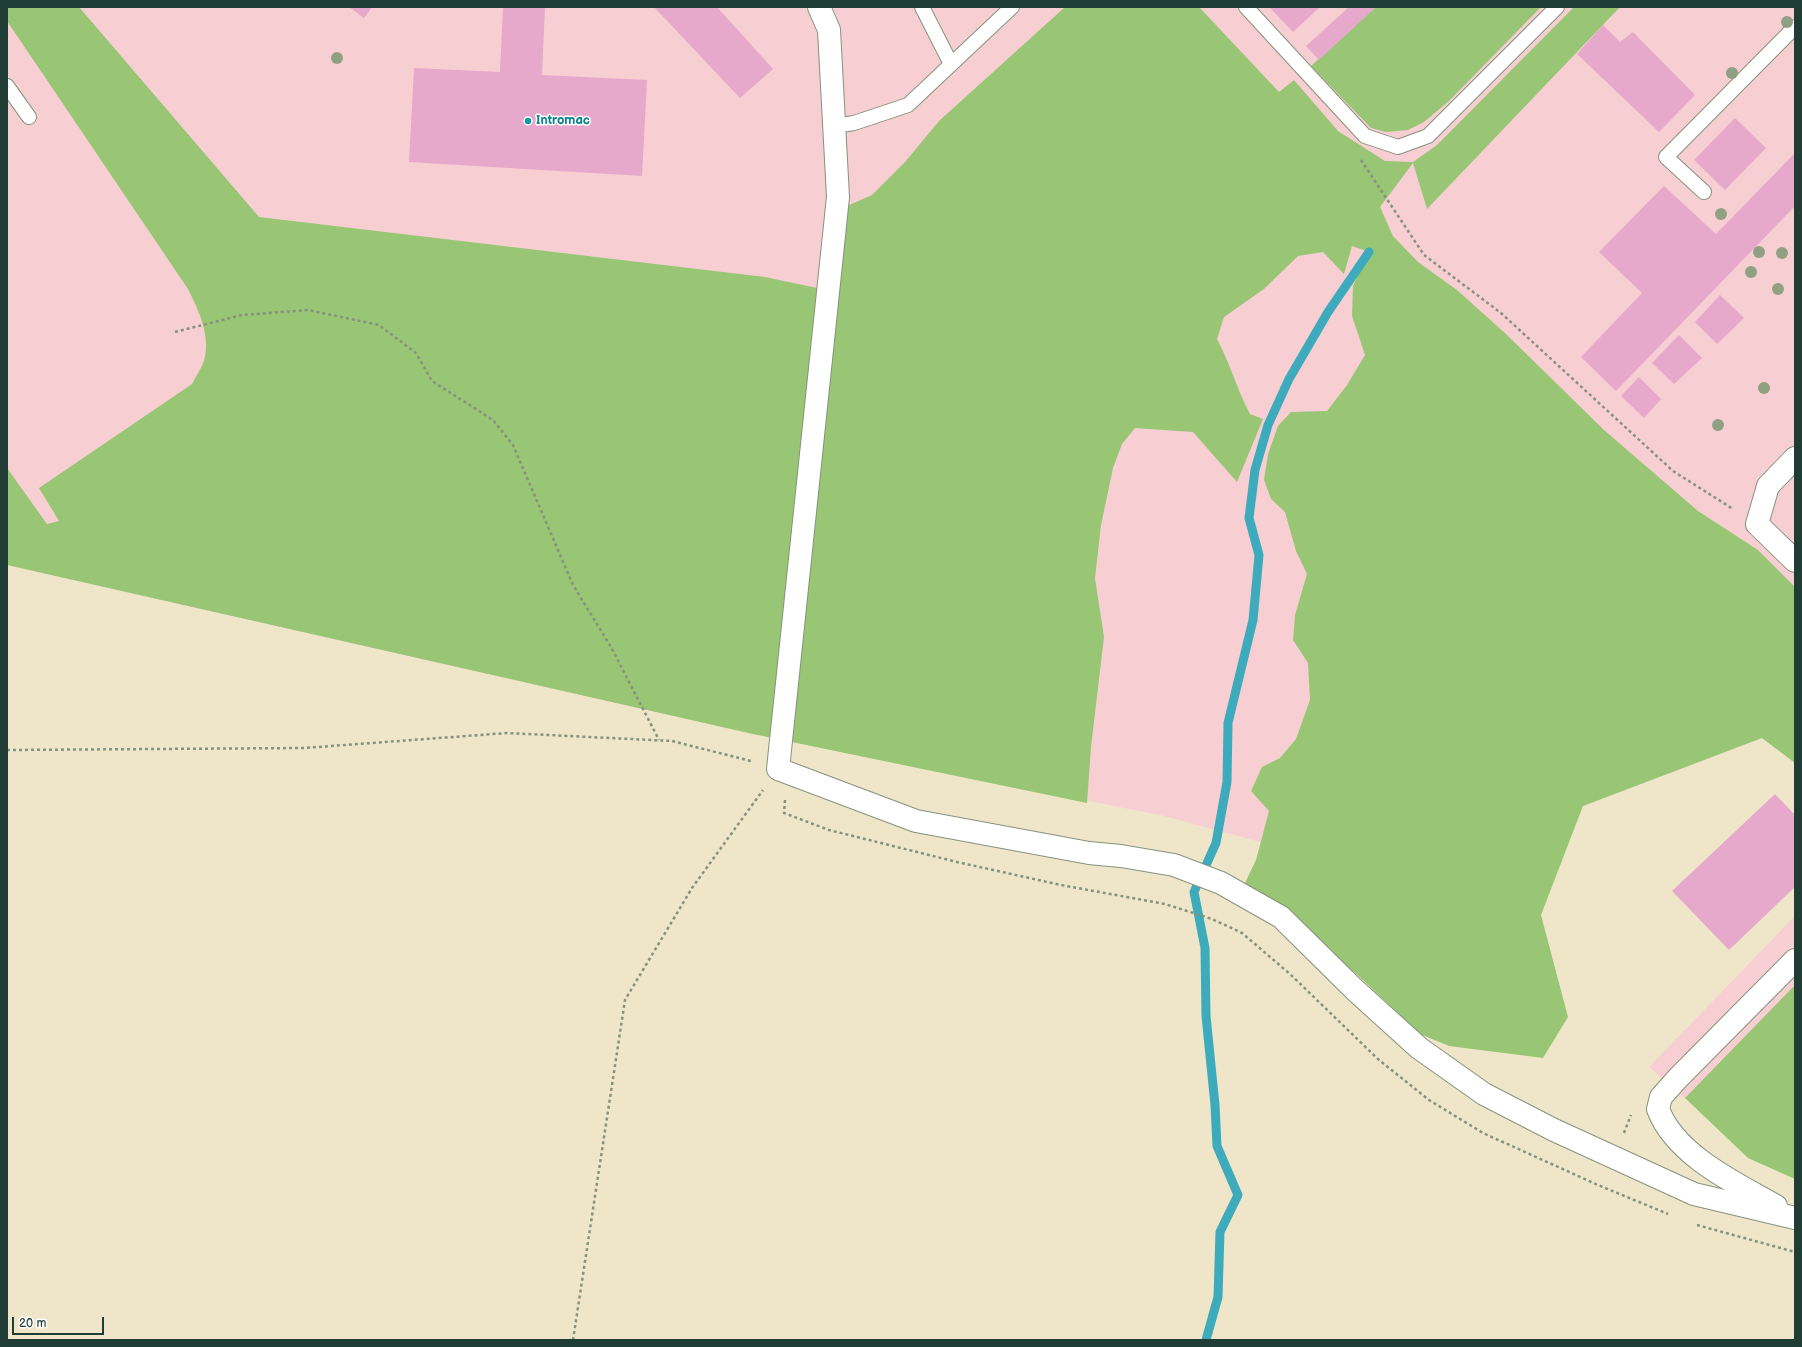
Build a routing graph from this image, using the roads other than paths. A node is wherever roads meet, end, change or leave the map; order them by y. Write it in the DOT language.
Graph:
graph roads {
  1 [pos="819,7"];
  2 [pos="922,7"];
  3 [pos="1012,7"];
  4 [pos="1246,7"];
  5 [pos="1557,7"];
  6 [pos="1795,27"];
  7 [pos="951,64"];
  8 [pos="7,86"];
  9 [pos="29,117"];
  10 [pos="834,126"];
  11 [pos="1704,192"];
  12 [pos="1795,458"];
  13 [pos="1795,561"];
  14 [pos="1795,960"];
  15 [pos="1795,1217"];
  1 -- 10 [label="street"];
  2 -- 7 [label="lane"];
  3 -- 7 [label="lane"];
  4 -- 5 [label="lane"];
  6 -- 11 [label="lane"];
  7 -- 10 [label="lane"];
  8 -- 9 [label="lane"];
  10 -- 15 [label="street"];
  12 -- 13 [label="street"];
  14 -- 15 [label="street"];
}
